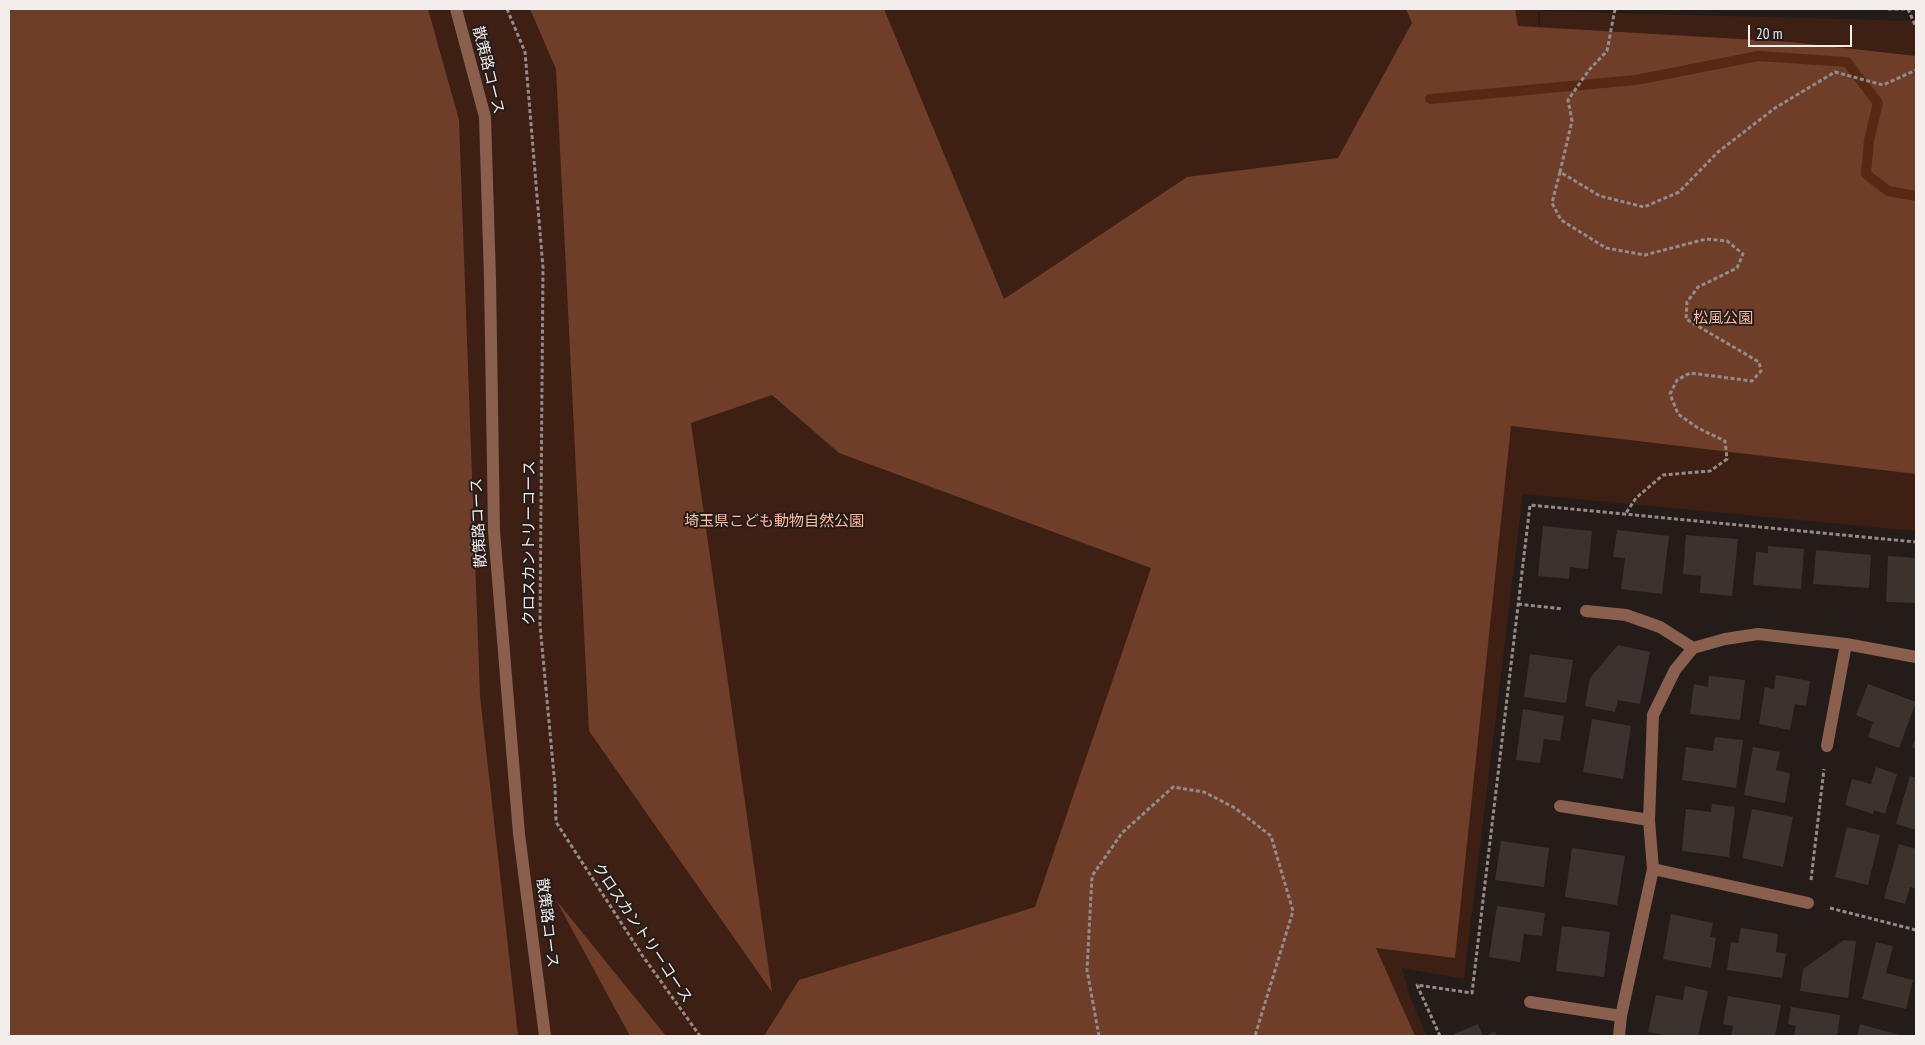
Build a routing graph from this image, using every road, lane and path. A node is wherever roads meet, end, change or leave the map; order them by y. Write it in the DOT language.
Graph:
graph roads {
  1 [pos="456,9"];
  2 [pos="507,9"];
  3 [pos="1615,9"];
  4 [pos="1888,9"];
  5 [pos="1907,9"];
  6 [pos="1916,9"];
  7 [pos="1916,27"];
  8 [pos="1916,70"];
  9 [pos="1560,172"];
  10 [pos="1626,513"];
  11 [pos="1916,542"];
  12 [pos="1518,604"];
  13 [pos="1586,611"];
  14 [pos="1846,644"];
  15 [pos="1694,648"];
  16 [pos="1916,657"];
  17 [pos="1827,746"];
  18 [pos="1560,806"];
  19 [pos="1650,820"];
  20 [pos="1653,869"];
  21 [pos="1808,903"];
  22 [pos="1916,930"];
  23 [pos="1530,1002"];
  24 [pos="1621,1016"];
  25 [pos="545,1036"];
  26 [pos="700,1036"];
  27 [pos="1100,1036"];
  28 [pos="1255,1036"];
  29 [pos="1440,1036"];
  30 [pos="1619,1036"];
  1 -- 25 [label="street, 散策路コース"];
  2 -- 26 [label="path, クロスカントリーコース"];
  3 -- 9 [label="path"];
  4 -- 5 [label="path"];
  5 -- 6 [label="path"];
  5 -- 7 [label="path"];
  8 -- 9 [label="path"];
  9 -- 10 [label="path"];
  10 -- 11 [label="path"];
  10 -- 12 [label="path"];
  12 -- 13 [label="path"];
  12 -- 29 [label="path"];
  13 -- 15 [label="street"];
  14 -- 15 [label="street"];
  14 -- 16 [label="street"];
  14 -- 17 [label="street"];
  15 -- 19 [label="street"];
  17 -- 21 [label="path"];
  18 -- 19 [label="street"];
  19 -- 20 [label="street"];
  20 -- 21 [label="street"];
  20 -- 24 [label="street"];
  21 -- 22 [label="path"];
  23 -- 24 [label="street"];
  24 -- 30 [label="street"];
  27 -- 28 [label="path"];
}
